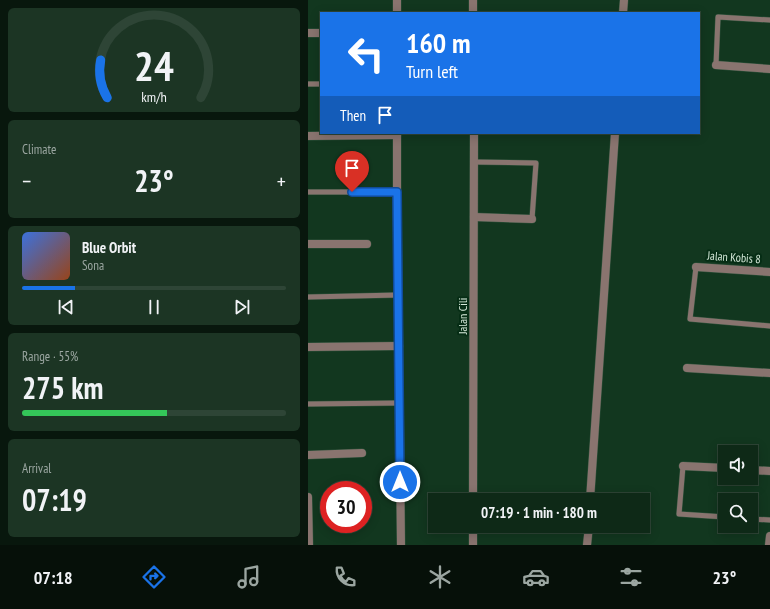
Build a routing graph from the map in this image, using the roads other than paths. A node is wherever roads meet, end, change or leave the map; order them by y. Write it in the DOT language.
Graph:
graph roads {
  1 [pos="397,0"];
  2 [pos="472,0"];
  3 [pos="624,0"];
  4 [pos="397,12"];
  5 [pos="473,12"];
  6 [pos="623,12"];
  7 [pos="770,20"];
  8 [pos="308,33"];
  9 [pos="320,33"];
  10 [pos="716,65"];
  11 [pos="770,69"];
  12 [pos="308,84"];
  13 [pos="320,84"];
  14 [pos="397,134"];
  15 [pos="474,134"];
  16 [pos="614,134"];
  17 [pos="308,136"];
  18 [pos="474,162"];
  19 [pos="308,192"];
  20 [pos="397,192"];
  21 [pos="474,218"];
  22 [pos="532,218"];
  23 [pos="308,244"];
  24 [pos="367,244"];
  25 [pos="696,267"];
  26 [pos="770,272"];
  27 [pos="398,295"];
  28 [pos="308,297"];
  29 [pos="770,326"];
  30 [pos="398,346"];
  31 [pos="308,347"];
  32 [pos="687,368"];
  33 [pos="770,373"];
  34 [pos="399,403"];
  35 [pos="308,404"];
  36 [pos="362,453"];
  37 [pos="308,455"];
  38 [pos="683,466"];
  39 [pos="718,468"];
  40 [pos="758,470"];
  41 [pos="770,471"];
  42 [pos="473,493"];
  43 [pos="590,493"];
  44 [pos="308,497"];
  45 [pos="718,517"];
  46 [pos="758,519"];
  47 [pos="770,520"];
  48 [pos="473,533"];
  49 [pos="589,533"];
  50 [pos="770,536"];
  51 [pos="309,545"];
  52 [pos="401,545"];
  53 [pos="473,545"];
  54 [pos="588,545"];
  55 [pos="770,545"];
  1 -- 4 [label="street"];
  2 -- 5 [label="street"];
  3 -- 6 [label="street"];
  7 -- 10 [label="lane"];
  8 -- 9 [label="street"];
  10 -- 11 [label="street"];
  12 -- 13 [label="lane"];
  14 -- 17 [label="street"];
  14 -- 20 [label="street"];
  15 -- 18 [label="street, Jalan Cili"];
  16 -- 43 [label="street"];
  18 -- 21 [label="street, Jalan Cili"];
  18 -- 22 [label="lane"];
  19 -- 20 [label="lane"];
  20 -- 27 [label="street"];
  21 -- 22 [label="street"];
  21 -- 42 [label="street, Jalan Cili"];
  23 -- 24 [label="street"];
  25 -- 26 [label="street, Jalan Kobis 8"];
  25 -- 29 [label="lane"];
  27 -- 28 [label="lane"];
  27 -- 30 [label="street"];
  30 -- 31 [label="street"];
  30 -- 34 [label="street"];
  32 -- 33 [label="street"];
  34 -- 35 [label="lane"];
  34 -- 52 [label="street"];
  36 -- 37 [label="street"];
  38 -- 39 [label="street"];
  38 -- 45 [label="lane"];
  40 -- 41 [label="street"];
  44 -- 51 [label="street"];
  46 -- 47 [label="lane"];
  48 -- 53 [label="street"];
  49 -- 54 [label="street"];
  50 -- 55 [label="street"];
}
